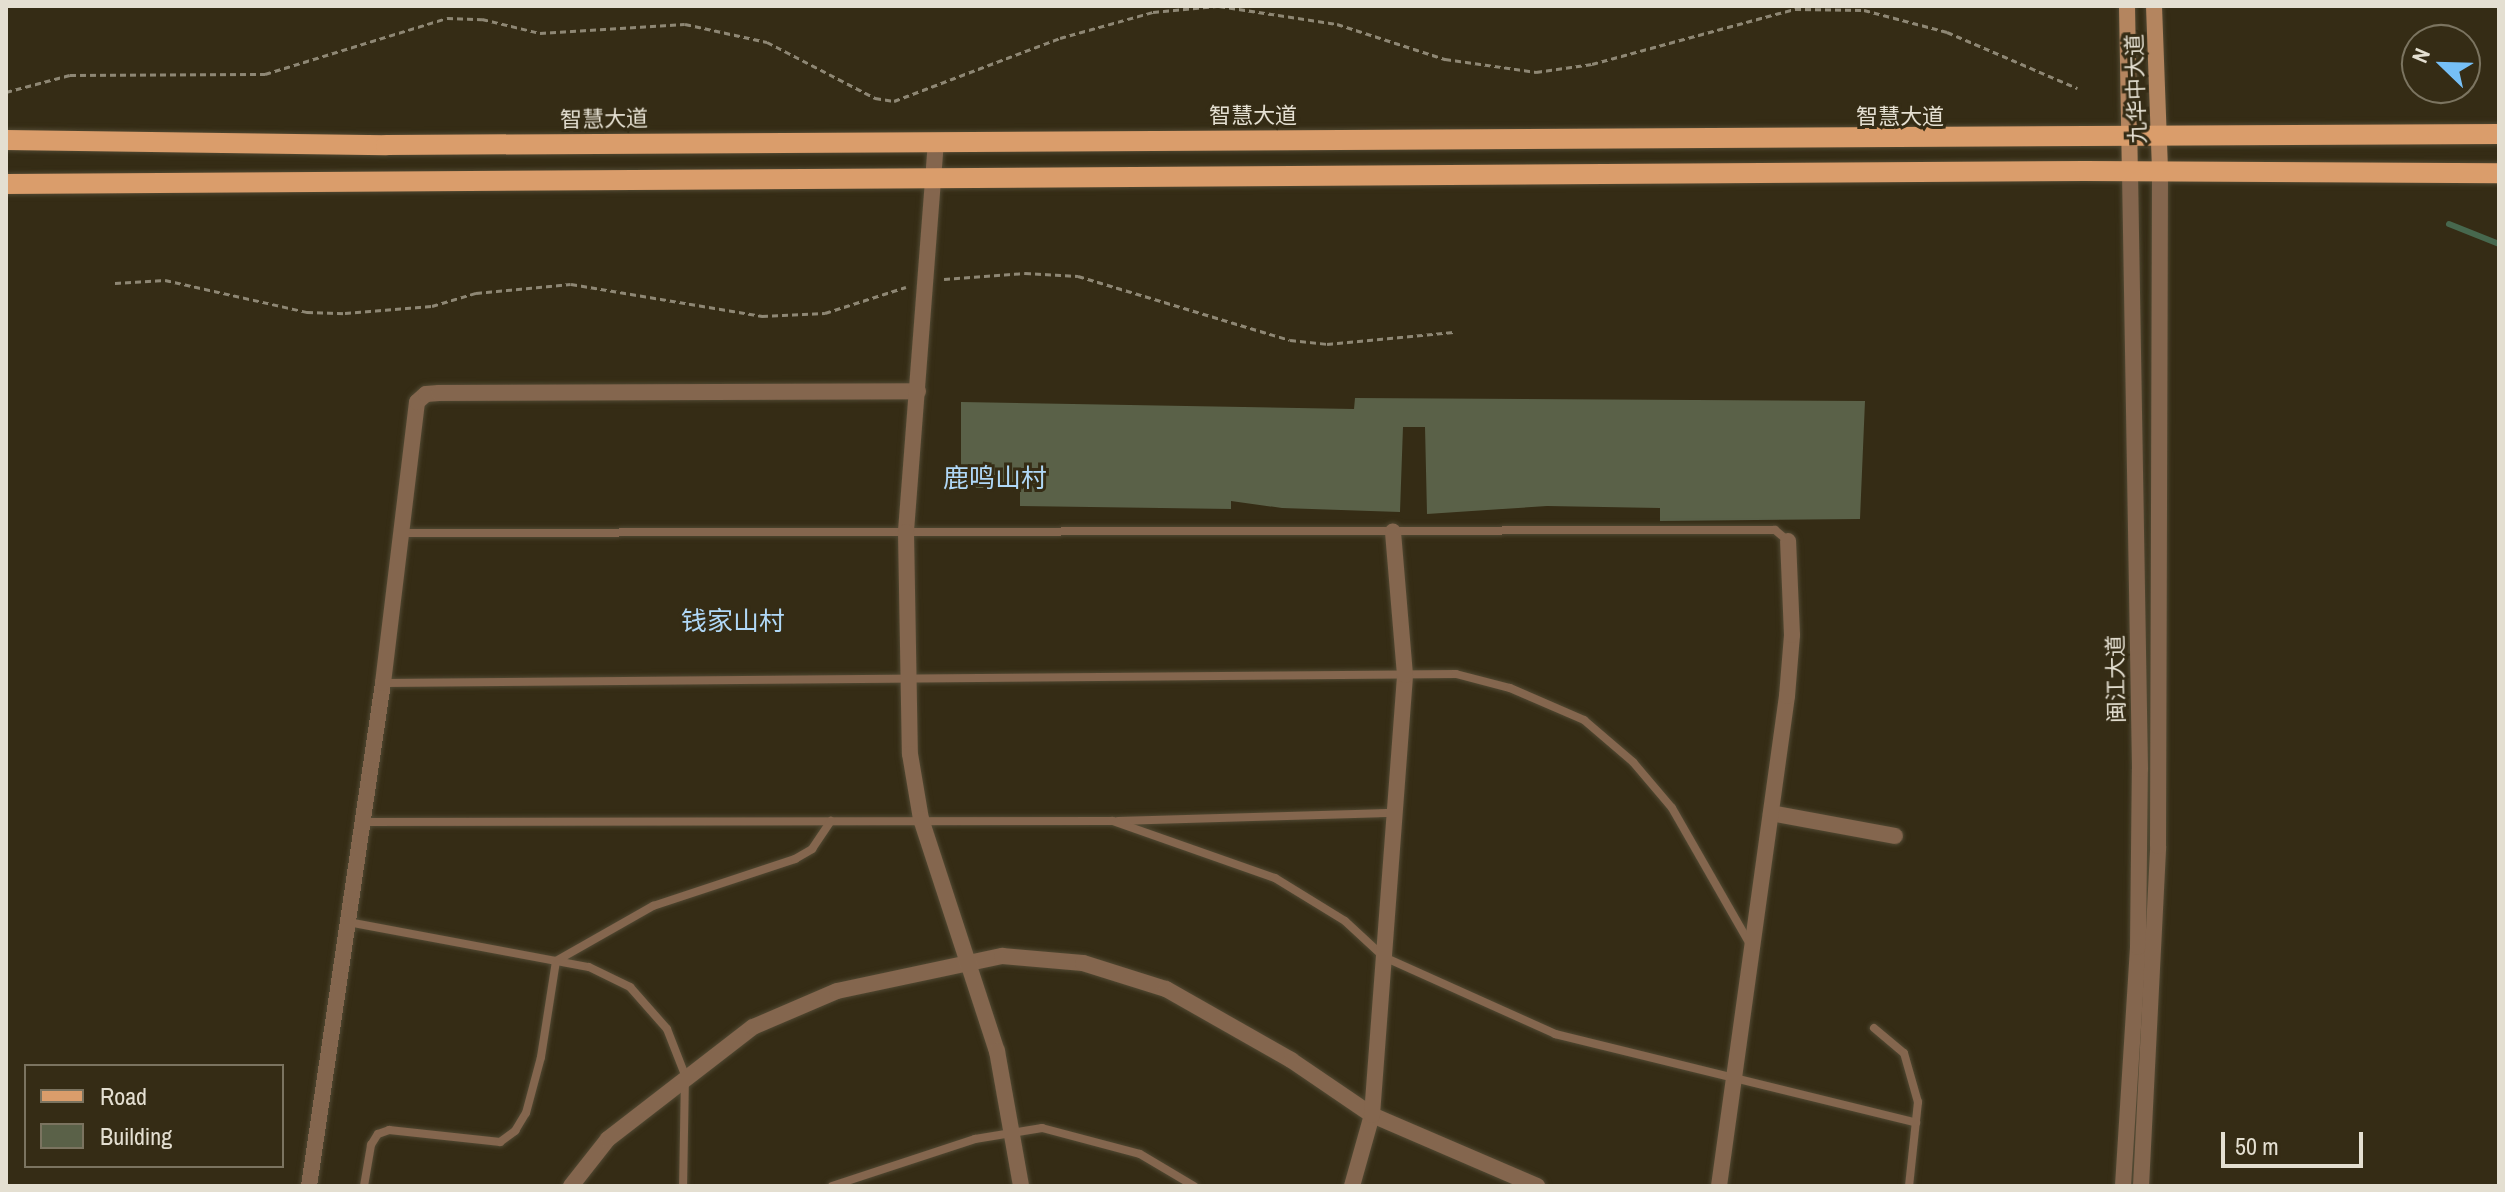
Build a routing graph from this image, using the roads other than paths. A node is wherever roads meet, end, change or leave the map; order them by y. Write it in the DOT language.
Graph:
graph roads {
  1 [pos="2127,6"];
  2 [pos="2154,6"];
  3 [pos="2499,134"];
  4 [pos="2160,137"];
  5 [pos="2129,138"];
  6 [pos="6,140"];
  7 [pos="936,141"];
  8 [pos="2130,170"];
  9 [pos="2160,171"];
  10 [pos="2499,173"];
  11 [pos="935,182"];
  12 [pos="6,184"];
  13 [pos="918,391"];
  14 [pos="1393,531"];
  15 [pos="906,532"];
  16 [pos="402,533"];
  17 [pos="1788,541"];
  18 [pos="1405,675"];
  19 [pos="909,680"];
  20 [pos="383,683"];
  21 [pos="1395,813"];
  22 [pos="1771,813"];
  23 [pos="921,819"];
  24 [pos="831,821"];
  25 [pos="1113,821"];
  26 [pos="362,822"];
  27 [pos="1895,836"];
  28 [pos="348,922"];
  29 [pos="1752,947"];
  30 [pos="1384,957"];
  31 [pos="556,961"];
  32 [pos="967,963"];
  33 [pos="1874,1028"];
  34 [pos="685,1075"];
  35 [pos="1733,1079"];
  36 [pos="1372,1115"];
  37 [pos="1916,1123"];
  38 [pos="1013,1132"];
  39 [pos="309,1186"];
  40 [pos="364,1186"];
  41 [pos="571,1186"];
  42 [pos="683,1186"];
  43 [pos="832,1186"];
  44 [pos="1021,1186"];
  45 [pos="1194,1186"];
  46 [pos="1352,1186"];
  47 [pos="1537,1186"];
  48 [pos="1719,1186"];
  49 [pos="1909,1186"];
  50 [pos="2123,1186"];
  51 [pos="2141,1186"];
  1 -- 5 [label="main road, 九华中大道"];
  2 -- 4 [label="main road, 九华中大道"];
  3 -- 4 [label="main road, 智慧大道"];
  4 -- 5 [label="main road, 智慧大道"];
  4 -- 9 [label="main road, 九华中大道"];
  5 -- 7 [label="main road, 智慧大道"];
  5 -- 8 [label="main road, 九华中大道"];
  6 -- 7 [label="main road, 智慧大道"];
  7 -- 11 [label="street"];
  8 -- 9 [label="main road"];
  8 -- 11 [label="main road"];
  8 -- 50 [label="street, 闽江大道"];
  9 -- 10 [label="main road"];
  9 -- 51 [label="street, 闽江大道"];
  11 -- 12 [label="main road"];
  11 -- 13 [label="street"];
  13 -- 15 [label="street"];
  13 -- 16 [label="street"];
  14 -- 15 [label="lane"];
  14 -- 17 [label="lane"];
  14 -- 18 [label="street"];
  15 -- 16 [label="lane"];
  15 -- 19 [label="street"];
  16 -- 20 [label="street"];
  17 -- 22 [label="street"];
  18 -- 19 [label="lane"];
  18 -- 21 [label="street"];
  18 -- 29 [label="lane"];
  19 -- 20 [label="lane"];
  19 -- 23 [label="street"];
  20 -- 26 [label="street"];
  21 -- 25 [label="lane"];
  21 -- 30 [label="street"];
  22 -- 27 [label="street"];
  22 -- 29 [label="street"];
  23 -- 24 [label="lane"];
  23 -- 25 [label="lane"];
  23 -- 32 [label="street"];
  24 -- 26 [label="lane"];
  24 -- 31 [label="lane"];
  25 -- 30 [label="lane"];
  26 -- 28 [label="street"];
  28 -- 31 [label="lane"];
  28 -- 39 [label="street"];
  29 -- 35 [label="street"];
  30 -- 35 [label="lane"];
  30 -- 36 [label="street"];
  31 -- 34 [label="lane"];
  31 -- 40 [label="lane"];
  32 -- 34 [label="street"];
  32 -- 36 [label="street"];
  32 -- 38 [label="street"];
  33 -- 37 [label="lane"];
  34 -- 41 [label="street"];
  34 -- 42 [label="lane"];
  35 -- 37 [label="lane"];
  35 -- 48 [label="street"];
  36 -- 46 [label="street"];
  36 -- 47 [label="street"];
  37 -- 49 [label="lane"];
  38 -- 43 [label="lane"];
  38 -- 44 [label="street"];
  38 -- 45 [label="lane"];
}
